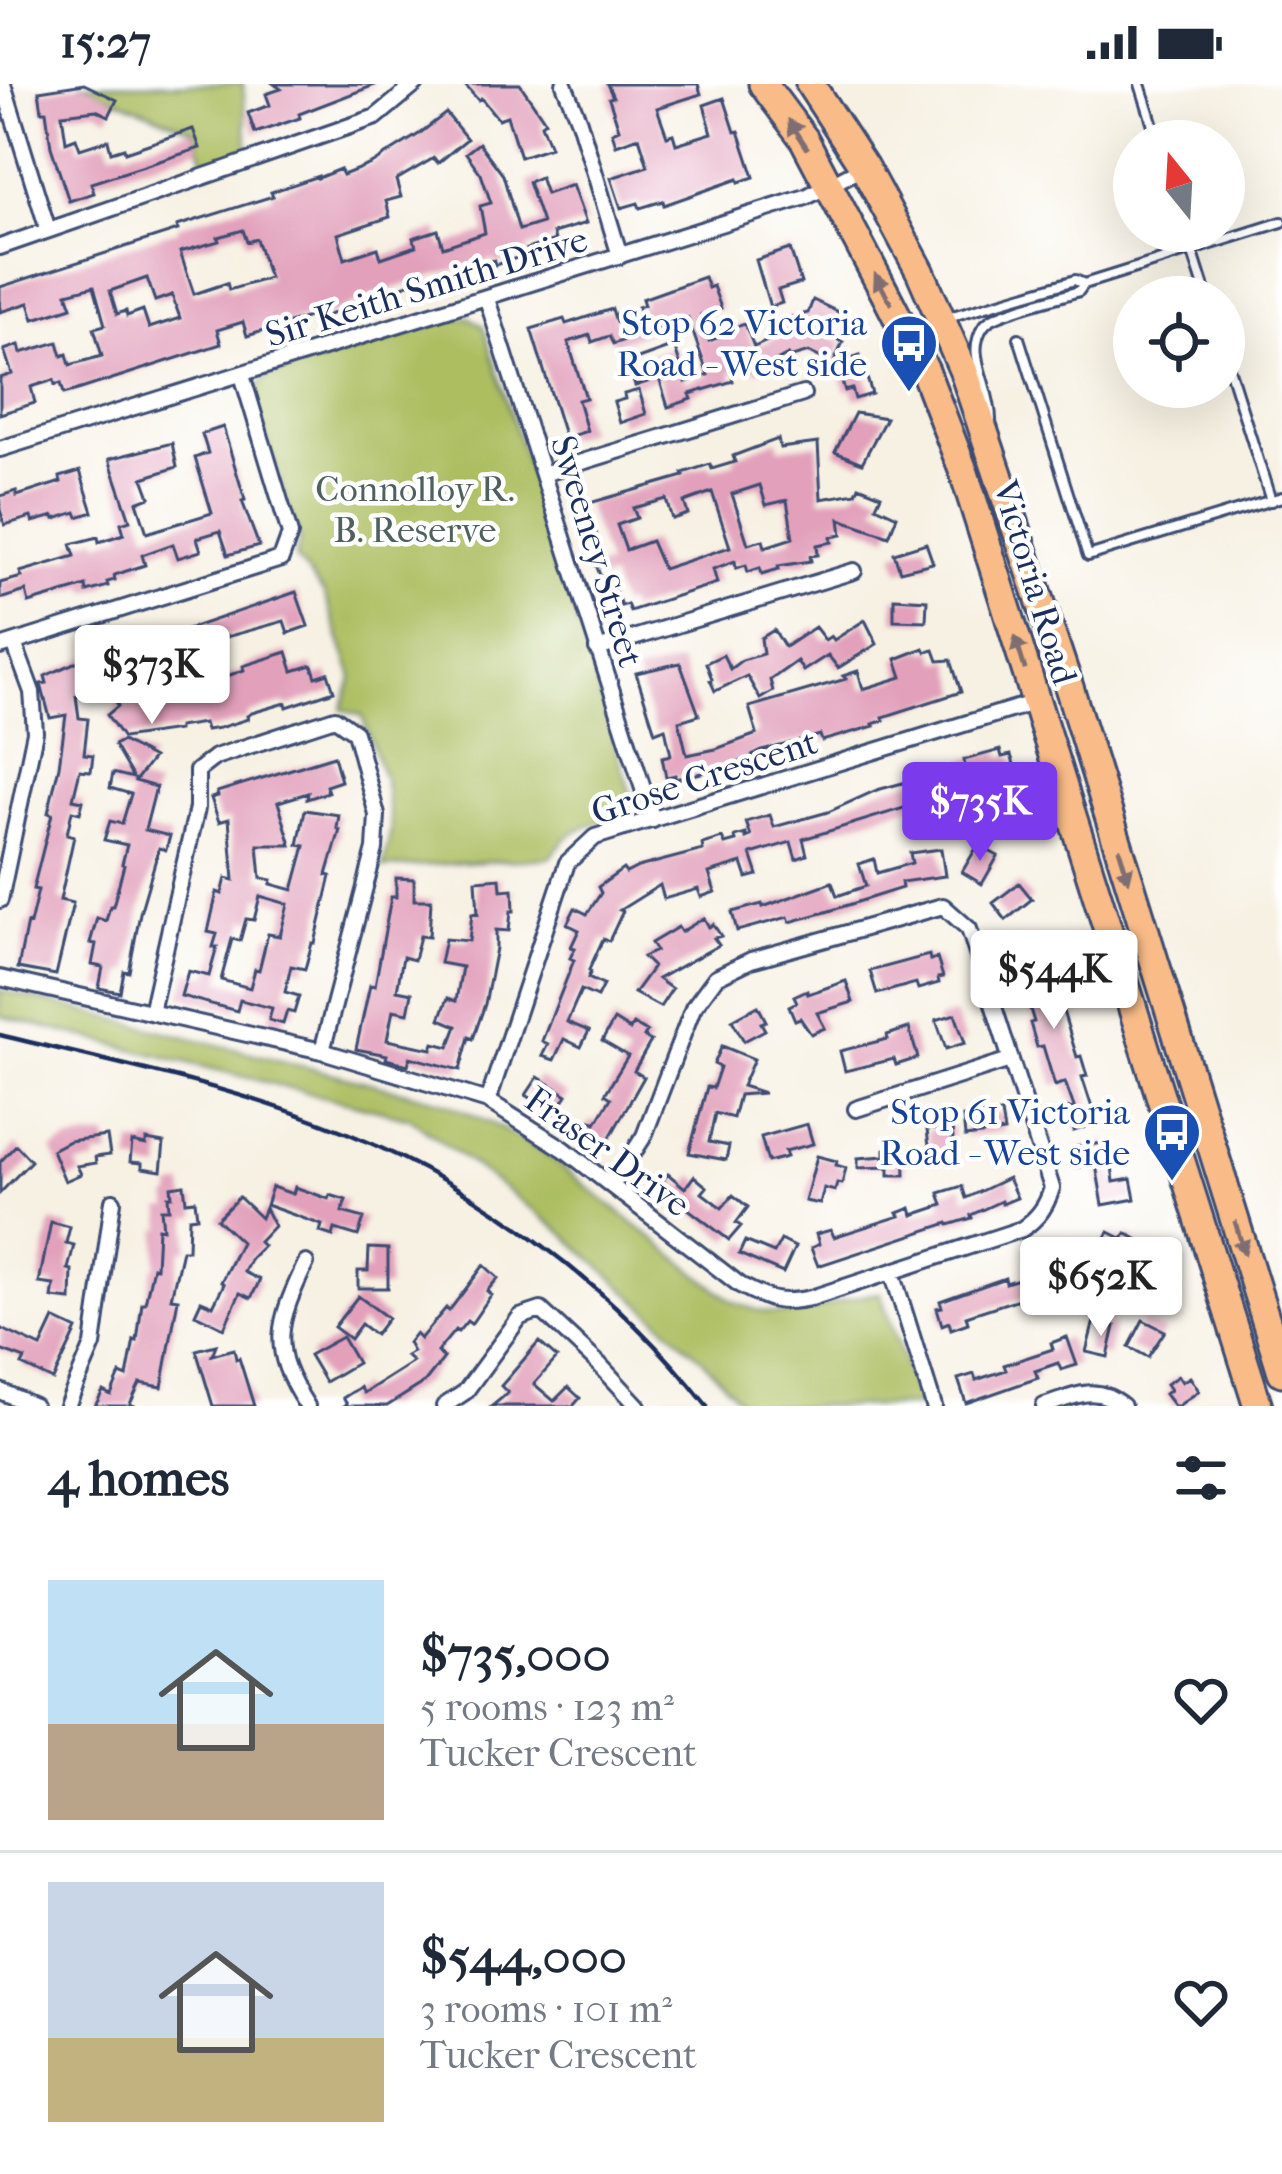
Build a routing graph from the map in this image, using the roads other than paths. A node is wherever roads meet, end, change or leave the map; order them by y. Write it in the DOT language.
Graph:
graph roads {
  1 [pos="3,84"];
  2 [pos="416,84"];
  3 [pos="564,84"];
  4 [pos="763,84"];
  5 [pos="810,84"];
  6 [pos="1140,84"];
  7 [pos="1151,120"];
  8 [pos="864,167"];
  9 [pos="828,188"];
  10 [pos="1282,222"];
  11 [pos="48,230"];
  12 [pos="1245,234"];
  13 [pos="0,247"];
  14 [pos="1186,252"];
  15 [pos="620,256"];
  16 [pos="1084,284"];
  17 [pos="487,299"];
  18 [pos="941,319"];
  19 [pos="1019,338"];
  20 [pos="925,371"];
  21 [pos="242,375"];
  22 [pos="803,394"];
  23 [pos="1242,408"];
  24 [pos="0,449"];
  25 [pos="993,458"];
  26 [pos="543,474"];
  27 [pos="1282,497"];
  28 [pos="1271,501"];
  29 [pos="854,571"];
  30 [pos="7,645"];
  31 [pos="597,649"];
  32 [pos="1036,702"];
  33 [pos="653,820"];
  34 [pos="0,900"];
  35 [pos="0,978"];
  36 [pos="151,1012"];
  37 [pos="322,1051"];
  38 [pos="1010,1060"];
  39 [pos="488,1102"];
  40 [pos="856,1108"];
  41 [pos="613,1186"];
  42 [pos="113,1201"];
  43 [pos="306,1263"];
  44 [pos="892,1271"];
  45 [pos="1282,1372"];
  46 [pos="0,1391"];
  47 [pos="34,1406"];
  48 [pos="67,1406"];
  49 [pos="308,1406"];
  50 [pos="444,1406"];
  51 [pos="638,1406"];
  52 [pos="934,1406"];
  53 [pos="1044,1406"];
  54 [pos="1123,1406"];
  55 [pos="1258,1406"];
  1 -- 11 [label="street"];
  2 -- 11 [label="street"];
  3 -- 15 [label="street"];
  9 -- 4 [label="highway, Victoria Road, one-way"];
  5 -- 8 [label="highway, Victoria Road"];
  6 -- 7 [label="lane"];
  8 -- 9 [label="street, Sir Keith Smith Drive"];
  8 -- 18 [label="highway, Victoria Road"];
  9 -- 15 [label="street, Sir Keith Smith Drive"];
  20 -- 9 [label="highway, Victoria Road, one-way"];
  10 -- 12 [label="lane"];
  11 -- 13 [label="street"];
  14 -- 16 [label="lane"];
  15 -- 17 [label="street, Sir Keith Smith Drive"];
  16 -- 18 [label="lane"];
  16 -- 25 [label="lane"];
  17 -- 21 [label="street, Sir Keith Smith Drive"];
  17 -- 26 [label="street, Sweeney Street"];
  18 -- 20 [label="highway"];
  18 -- 25 [label="highway, Victoria Road"];
  19 -- 28 [label="lane"];
  32 -- 20 [label="highway, Victoria Road, one-way"];
  21 -- 24 [label="street, Sir Keith Smith Drive"];
  21 -- 30 [label="street"];
  22 -- 26 [label="street"];
  23 -- 28 [label="lane"];
  25 -- 45 [label="highway, Victoria Road, one-way"];
  26 -- 31 [label="street, Sweeney Street"];
  27 -- 28 [label="lane"];
  29 -- 31 [label="street"];
  30 -- 34 [label="street"];
  31 -- 33 [label="street, Sweeney Street"];
  32 -- 33 [label="street, Grose Crescent"];
  32 -- 55 [label="highway, Victoria Road"];
  33 -- 39 [label="street, Grose Crescent"];
  35 -- 36 [label="street, Fraser Drive"];
  36 -- 37 [label="street, Fraser Drive"];
  36 -- 37 [label="street"];
  37 -- 39 [label="street, Fraser Drive"];
  38 -- 40 [label="street"];
  38 -- 41 [label="street"];
  38 -- 44 [label="street"];
  39 -- 41 [label="street, Fraser Drive"];
  41 -- 44 [label="street, Fraser Drive"];
  42 -- 48 [label="street"];
  43 -- 49 [label="street"];
  44 -- 52 [label="street"];
  46 -- 47 [label="street"];
  50 -- 51 [label="street"];
  53 -- 54 [label="street"];
}
